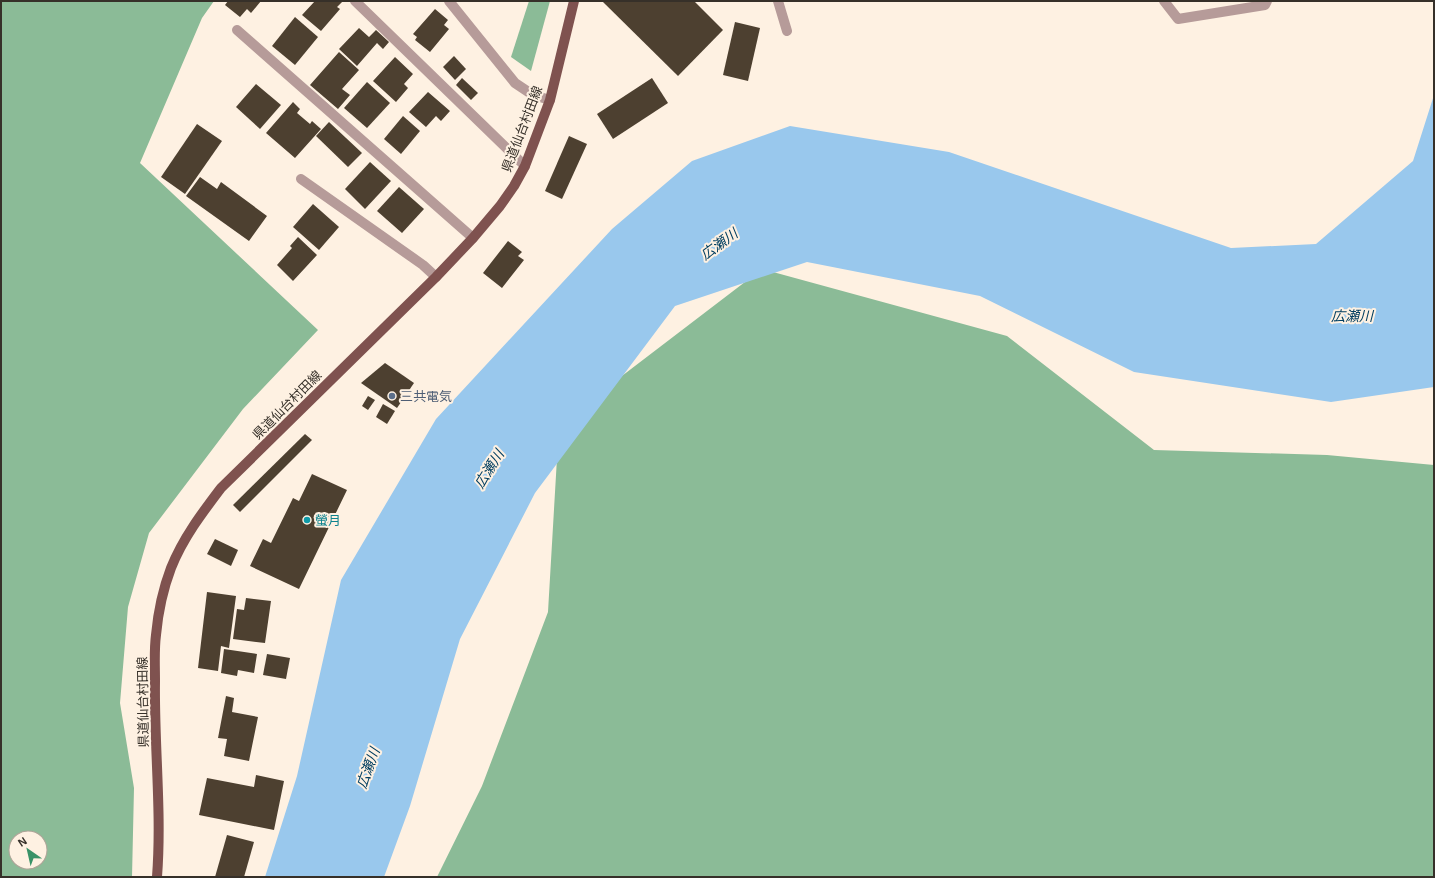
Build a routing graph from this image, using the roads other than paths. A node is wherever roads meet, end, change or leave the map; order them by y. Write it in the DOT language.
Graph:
graph roads {
  1 [pos="355,1"];
  2 [pos="449,1"];
  3 [pos="574,1"];
  4 [pos="778,1"];
  5 [pos="1164,1"];
  6 [pos="1266,1"];
  7 [pos="237,30"];
  8 [pos="787,32"];
  9 [pos="550,100"];
  10 [pos="525,166"];
  11 [pos="301,179"];
  12 [pos="473,238"];
  13 [pos="436,277"];
  14 [pos="157,877"];
  1 -- 10 [label="street"];
  2 -- 9 [label="street"];
  3 -- 9 [label="main road, 県道仙台村田線"];
  4 -- 8 [label="street"];
  5 -- 6 [label="street"];
  7 -- 12 [label="street"];
  9 -- 10 [label="main road, 県道仙台村田線"];
  10 -- 12 [label="main road, 県道仙台村田線"];
  11 -- 13 [label="street"];
  12 -- 13 [label="main road, 県道仙台村田線"];
  13 -- 14 [label="main road, 県道仙台村田線"];
}
